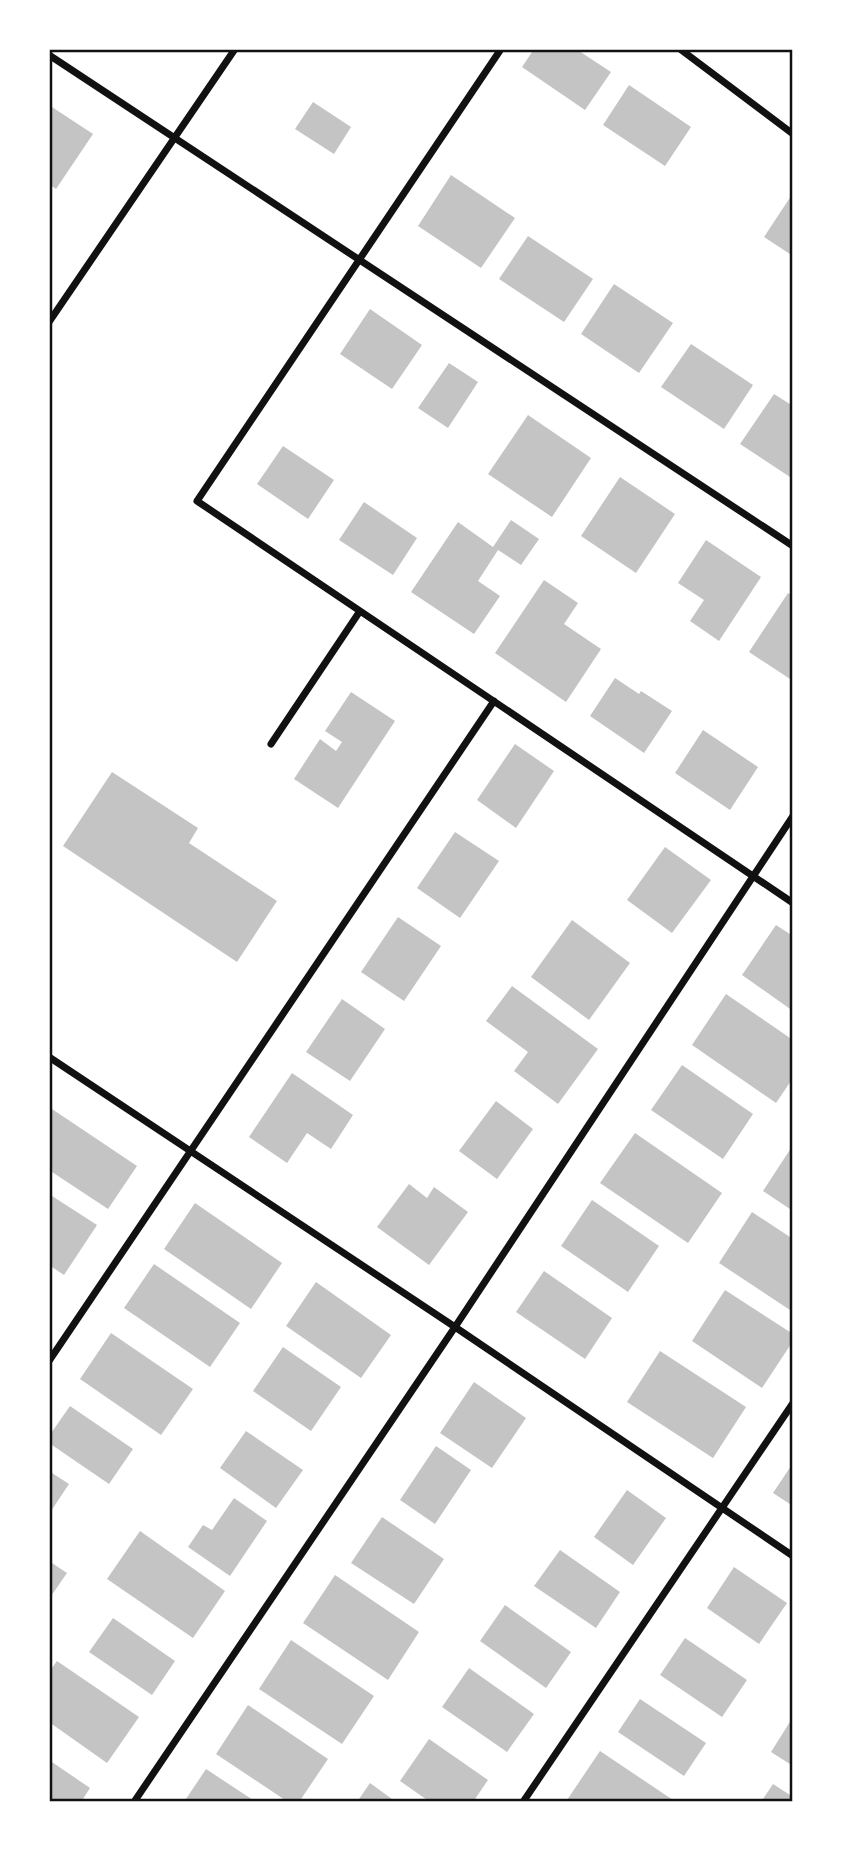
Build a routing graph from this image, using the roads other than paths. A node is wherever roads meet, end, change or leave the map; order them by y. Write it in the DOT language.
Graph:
graph roads {
  1 [pos="235,49"];
  2 [pos="501,49"];
  3 [pos="680,49"];
  4 [pos="49,55"];
  5 [pos="793,134"];
  6 [pos="173,137"];
  7 [pos="359,259"];
  8 [pos="49,322"];
  9 [pos="793,546"];
  10 [pos="360,611"];
  11 [pos="494,701"];
  12 [pos="271,744"];
  13 [pos="793,816"];
  14 [pos="753,876"];
  15 [pos="793,903"];
  16 [pos="49,1057"];
  17 [pos="190,1150"];
  18 [pos="455,1327"];
  19 [pos="49,1361"];
  20 [pos="793,1403"];
  21 [pos="722,1508"];
  22 [pos="793,1556"];
  23 [pos="134,1802"];
  24 [pos="523,1802"];
  1 -- 6 [label="street"];
  2 -- 7 [label="street"];
  3 -- 5 [label="street"];
  4 -- 6 [label="street"];
  6 -- 7 [label="street"];
  6 -- 8 [label="street"];
  7 -- 9 [label="street"];
  7 -- 10 [label="street"];
  10 -- 11 [label="street"];
  10 -- 12 [label="street"];
  11 -- 14 [label="street"];
  11 -- 17 [label="street"];
  13 -- 14 [label="street"];
  14 -- 15 [label="street"];
  14 -- 18 [label="street"];
  16 -- 17 [label="street"];
  17 -- 18 [label="street"];
  17 -- 19 [label="street"];
  18 -- 21 [label="street"];
  18 -- 23 [label="street"];
  20 -- 21 [label="street"];
  21 -- 22 [label="street"];
  21 -- 24 [label="street"];
}
